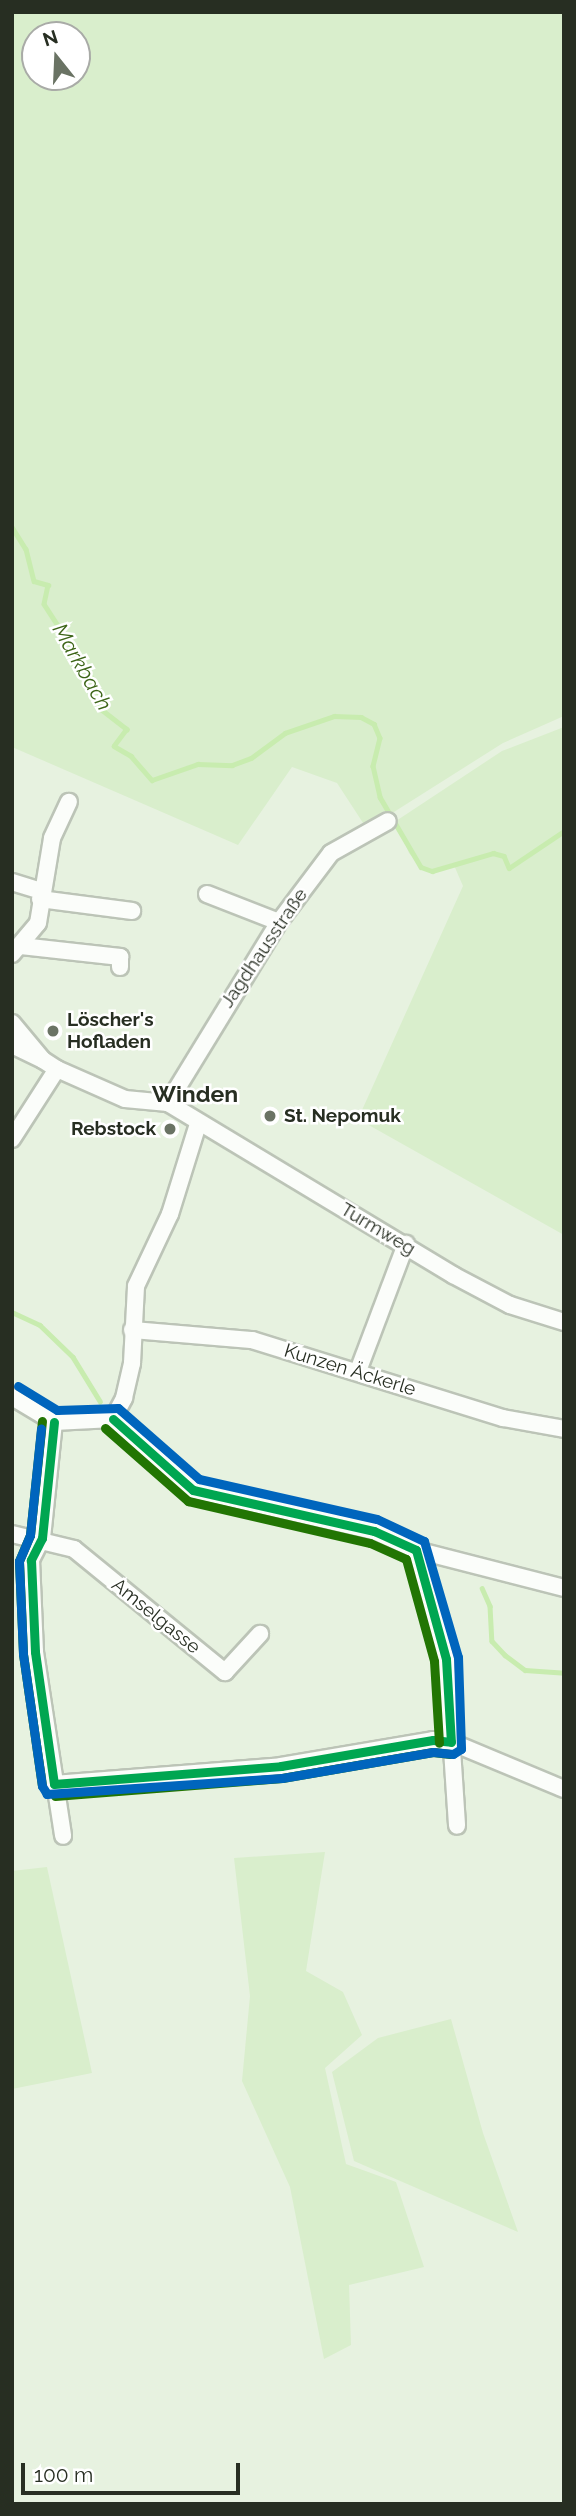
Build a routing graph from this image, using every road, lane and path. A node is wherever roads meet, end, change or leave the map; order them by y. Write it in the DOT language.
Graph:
graph roads {
  1 [pos="69,802"];
  2 [pos="388,821"];
  3 [pos="12,881"];
  4 [pos="207,894"];
  5 [pos="41,895"];
  6 [pos="132,911"];
  7 [pos="279,922"];
  8 [pos="17,950"];
  9 [pos="120,967"];
  10 [pos="12,1023"];
  11 [pos="12,1045"];
  12 [pos="43,1060"];
  13 [pos="57,1069"];
  14 [pos="168,1103"];
  15 [pos="198,1124"];
  16 [pos="12,1139"];
  17 [pos="406,1244"];
  18 [pos="564,1322"];
  19 [pos="132,1330"];
  20 [pos="358,1371"];
  21 [pos="12,1397"];
  22 [pos="113,1419"];
  23 [pos="54,1422"];
  24 [pos="564,1429"];
  25 [pos="12,1534"];
  26 [pos="41,1538"];
  27 [pos="415,1550"];
  28 [pos="564,1588"];
  29 [pos="260,1634"];
  30 [pos="451,1742"];
  31 [pos="54,1784"];
  32 [pos="564,1789"];
  33 [pos="457,1826"];
  34 [pos="63,1836"];
  1 -- 5 [label="street"];
  2 -- 7 [label="street, Jagdhausstraße"];
  3 -- 5 [label="street"];
  4 -- 7 [label="street"];
  5 -- 6 [label="street"];
  5 -- 8 [label="street"];
  7 -- 14 [label="street, Jagdhausstraße"];
  8 -- 9 [label="street"];
  10 -- 12 [label="street"];
  11 -- 12 [label="street"];
  12 -- 13 [label="street"];
  13 -- 14 [label="street"];
  13 -- 16 [label="street"];
  14 -- 15 [label="street, Turmweg"];
  15 -- 17 [label="street, Turmweg"];
  15 -- 19 [label="street"];
  17 -- 18 [label="street, Turmweg"];
  17 -- 20 [label="street"];
  19 -- 20 [label="street, Kunzen Äckerle"];
  19 -- 22 [label="street"];
  20 -- 24 [label="street, Kunzen Äckerle"];
  21 -- 23 [label="street"];
  22 -- 23 [label="street"];
  22 -- 27 [label="street"];
  23 -- 26 [label="street"];
  25 -- 26 [label="street"];
  26 -- 29 [label="street, Amselgasse"];
  26 -- 31 [label="street"];
  27 -- 28 [label="street"];
  27 -- 30 [label="street"];
  30 -- 31 [label="street"];
  30 -- 32 [label="street"];
  30 -- 33 [label="street"];
  31 -- 34 [label="street"];
}
